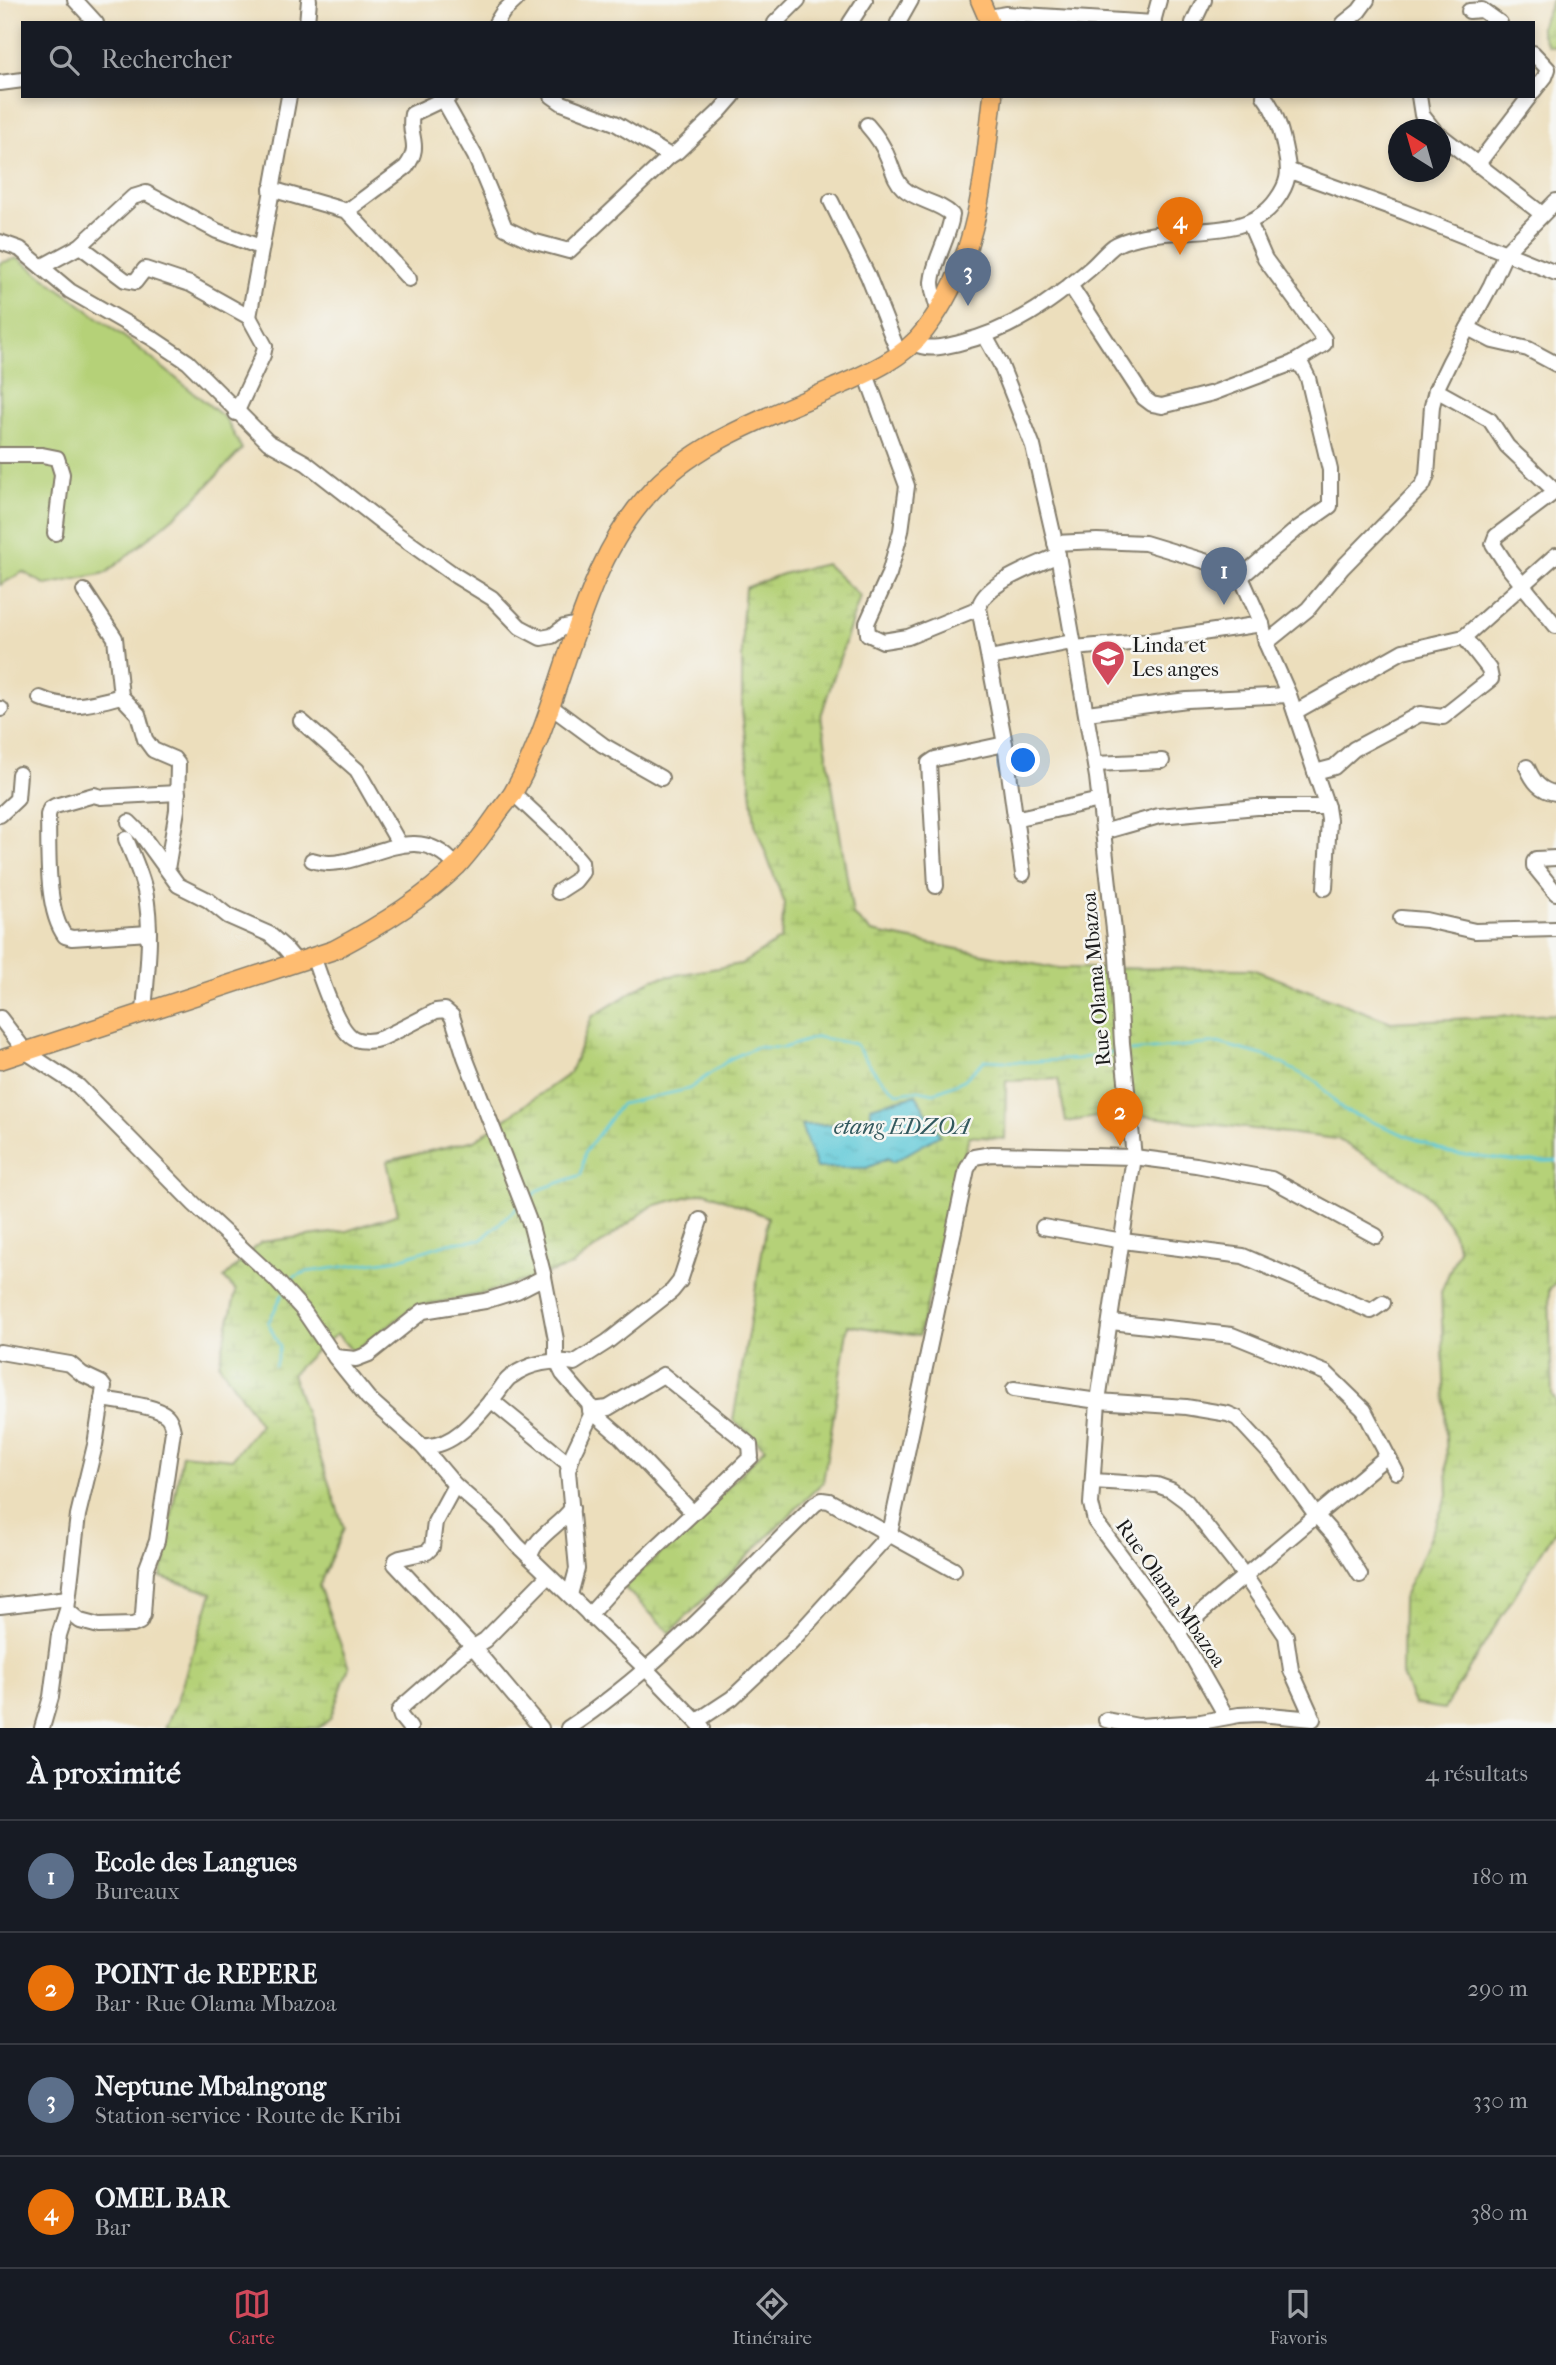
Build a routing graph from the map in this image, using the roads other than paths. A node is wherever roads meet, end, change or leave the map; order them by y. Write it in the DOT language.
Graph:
graph roads {
  1 [pos="75,0"];
  2 [pos="309,0"];
  3 [pos="516,0"];
  4 [pos="798,0"];
  5 [pos="865,0"];
  6 [pos="911,0"];
  7 [pos="980,0"];
  8 [pos="1159,0"];
  9 [pos="1204,0"];
  10 [pos="1367,0"];
  11 [pos="1463,11"];
  12 [pos="990,20"];
  13 [pos="94,21"];
  14 [pos="307,21"];
  15 [pos="497,21"];
  16 [pos="777,21"];
  17 [pos="851,21"];
  18 [pos="899,21"];
  19 [pos="1097,21"];
  20 [pos="1154,21"];
  21 [pos="1194,21"];
  22 [pos="1346,21"];
  23 [pos="1497,21"];
  24 [pos="1535,55"];
  25 [pos="21,80"];
  26 [pos="0,83"];
  27 [pos="1535,90"];
  28 [pos="289,98"];
  29 [pos="447,98"];
  30 [pos="555,98"];
  31 [pos="731,98"];
  32 [pos="993,98"];
  33 [pos="1268,98"];
  34 [pos="1419,98"];
  35 [pos="1529,98"];
  36 [pos="1424,119"];
  37 [pos="867,125"];
  38 [pos="1451,144"];
  39 [pos="670,156"];
  40 [pos="1477,165"];
  41 [pos="1290,171"];
  42 [pos="271,189"];
  43 [pos="831,201"];
  44 [pos="1556,201"];
  45 [pos="347,211"];
  46 [pos="1542,214"];
  47 [pos="1250,222"];
  48 [pos="0,243"];
  49 [pos="80,246"];
  50 [pos="260,247"];
  51 [pos="1506,252"];
  52 [pos="43,266"];
  53 [pos="1556,273"];
  54 [pos="409,279"];
  55 [pos="1070,285"];
  56 [pos="938,310"];
  57 [pos="249,317"];
  58 [pos="1468,328"];
  59 [pos="985,336"];
  60 [pos="906,348"];
  61 [pos="1293,363"];
  62 [pos="1556,364"];
  63 [pos="866,374"];
  64 [pos="1436,390"];
  65 [pos="236,413"];
  66 [pos="0,455"];
  67 [pos="1556,491"];
  68 [pos="55,533"];
  69 [pos="1056,549"];
  70 [pos="1556,555"];
  71 [pos="1241,578"];
  72 [pos="1523,584"];
  73 [pos="85,591"];
  74 [pos="979,608"];
  75 [pos="578,624"];
  76 [pos="1262,624"];
  77 [pos="1556,625"];
  78 [pos="1464,637"];
  79 [pos="1266,643"];
  80 [pos="1073,645"];
  81 [pos="989,658"];
  82 [pos="1289,695"];
  83 [pos="121,696"];
  84 [pos="40,698"];
  85 [pos="550,706"];
  86 [pos="1295,712"];
  87 [pos="1087,713"];
  88 [pos="301,721"];
  89 [pos="1005,744"];
  90 [pos="1162,761"];
  91 [pos="1095,764"];
  92 [pos="1527,767"];
  93 [pos="1315,772"];
  94 [pos="19,775"];
  95 [pos="661,778"];
  96 [pos="178,793"];
  97 [pos="513,793"];
  98 [pos="1556,793"];
  99 [pos="1100,800"];
  100 [pos="1327,807"];
  101 [pos="0,815"];
  102 [pos="1014,819"];
  103 [pos="129,822"];
  104 [pos="1103,832"];
  105 [pos="127,839"];
  106 [pos="400,845"];
  107 [pos="1556,859"];
  108 [pos="312,860"];
  109 [pos="456,866"];
  110 [pos="167,869"];
  111 [pos="1023,874"];
  112 [pos="936,886"];
  113 [pos="1325,888"];
  114 [pos="558,892"];
  115 [pos="1556,893"];
  116 [pos="1401,918"];
  117 [pos="1556,929"];
  118 [pos="149,933"];
  119 [pos="305,959"];
  120 [pos="144,1011"];
  121 [pos="0,1018"];
  122 [pos="26,1052"];
  123 [pos="0,1060"];
  124 [pos="1134,1157"];
  125 [pos="700,1220"];
  126 [pos="1043,1227"];
  127 [pos="1376,1236"];
  128 [pos="1123,1241"];
  129 [pos="544,1277"];
  130 [pos="1383,1303"];
  131 [pos="1111,1321"];
  132 [pos="0,1352"];
  133 [pos="335,1357"];
  134 [pos="556,1360"];
  135 [pos="1014,1389"];
  136 [pos="102,1399"];
  137 [pos="491,1400"];
  138 [pos="1098,1401"];
  139 [pos="590,1410"];
  140 [pos="422,1446"];
  141 [pos="1387,1456"];
  142 [pos="569,1464"];
  143 [pos="1396,1472"];
  144 [pos="1093,1481"];
  145 [pos="455,1485"];
  146 [pos="572,1508"];
  147 [pos="694,1513"];
  148 [pos="1316,1515"];
  149 [pos="890,1533"];
  150 [pos="530,1557"];
  151 [pos="954,1570"];
  152 [pos="1360,1574"];
  153 [pos="548,1576"];
  154 [pos="1245,1576"];
  155 [pos="570,1595"];
  156 [pos="67,1604"];
  157 [pos="0,1605"];
  158 [pos="589,1615"];
  159 [pos="1178,1632"];
  160 [pos="473,1647"];
  161 [pos="645,1668"];
  162 [pos="1226,1716"];
  163 [pos="1106,1720"];
  164 [pos="700,1724"];
  165 [pos="42,1728"];
  166 [pos="410,1728"];
  167 [pos="541,1728"];
  168 [pos="568,1728"];
  1 -- 13 [label="street"];
  2 -- 14 [label="street"];
  3 -- 15 [label="street"];
  4 -- 16 [label="street"];
  5 -- 17 [label="street"];
  6 -- 18 [label="street"];
  7 -- 12 [label="main road"];
  8 -- 20 [label="street"];
  9 -- 21 [label="street"];
  10 -- 22 [label="street"];
  11 -- 23 [label="street"];
  12 -- 19 [label="street"];
  24 -- 27 [label="street"];
  25 -- 26 [label="street"];
  28 -- 42 [label="street"];
  29 -- 39 [label="street"];
  29 -- 45 [label="street"];
  30 -- 39 [label="street"];
  31 -- 39 [label="street"];
  32 -- 56 [label="main road"];
  33 -- 41 [label="street"];
  34 -- 36 [label="street"];
  35 -- 40 [label="street"];
  37 -- 56 [label="street"];
  38 -- 40 [label="street"];
  40 -- 46 [label="street"];
  41 -- 47 [label="street"];
  41 -- 51 [label="street"];
  42 -- 45 [label="street"];
  42 -- 50 [label="street"];
  43 -- 60 [label="street"];
  44 -- 46 [label="street"];
  45 -- 54 [label="street"];
  46 -- 51 [label="street"];
  47 -- 55 [label="street"];
  47 -- 61 [label="street"];
  48 -- 52 [label="street"];
  49 -- 50 [label="street"];
  49 -- 52 [label="street"];
  49 -- 57 [label="street"];
  50 -- 57 [label="street"];
  51 -- 53 [label="street"];
  51 -- 58 [label="street"];
  52 -- 65 [label="street"];
  55 -- 59 [label="street"];
  55 -- 61 [label="street"];
  56 -- 60 [label="main road"];
  57 -- 65 [label="street"];
  58 -- 62 [label="street"];
  58 -- 64 [label="street"];
  59 -- 60 [label="street"];
  59 -- 69 [label="street, Rue Olama Mbazoa"];
  60 -- 63 [label="main road"];
  61 -- 71 [label="street"];
  63 -- 74 [label="street"];
  63 -- 75 [label="main road"];
  64 -- 67 [label="street"];
  64 -- 79 [label="street"];
  65 -- 75 [label="street"];
  66 -- 68 [label="street"];
  67 -- 72 [label="street"];
  69 -- 71 [label="street"];
  69 -- 74 [label="street"];
  69 -- 80 [label="street, Rue Olama Mbazoa"];
  70 -- 72 [label="street"];
  71 -- 76 [label="street"];
  72 -- 77 [label="street"];
  72 -- 78 [label="street"];
  73 -- 83 [label="street"];
  74 -- 81 [label="street"];
  75 -- 85 [label="main road"];
  76 -- 79 [label="street"];
  76 -- 80 [label="street"];
  78 -- 86 [label="street"];
  78 -- 93 [label="street"];
  79 -- 82 [label="street"];
  80 -- 81 [label="street"];
  80 -- 87 [label="street, Rue Olama Mbazoa"];
  81 -- 89 [label="street"];
  82 -- 86 [label="street"];
  82 -- 87 [label="street"];
  83 -- 84 [label="street"];
  83 -- 96 [label="street"];
  85 -- 95 [label="street"];
  85 -- 97 [label="main road"];
  86 -- 93 [label="street"];
  87 -- 91 [label="street, Rue Olama Mbazoa"];
  88 -- 106 [label="street"];
  89 -- 102 [label="street"];
  89 -- 112 [label="street"];
  90 -- 91 [label="street"];
  91 -- 99 [label="street, Rue Olama Mbazoa"];
  92 -- 98 [label="street"];
  93 -- 100 [label="street"];
  94 -- 101 [label="street"];
  96 -- 110 [label="street"];
  96 -- 118 [label="street"];
  97 -- 109 [label="main road"];
  97 -- 114 [label="street"];
  99 -- 102 [label="street"];
  99 -- 104 [label="street, Rue Olama Mbazoa"];
  100 -- 104 [label="street"];
  100 -- 113 [label="street"];
  102 -- 111 [label="street"];
  103 -- 110 [label="street"];
  104 -- 124 [label="street, Rue Olama Mbazoa"];
  105 -- 118 [label="street"];
  106 -- 108 [label="street"];
  106 -- 109 [label="street"];
  107 -- 115 [label="street"];
  109 -- 119 [label="main road"];
  110 -- 119 [label="street"];
  116 -- 117 [label="street"];
  118 -- 120 [label="street"];
  119 -- 120 [label="main road"];
  119 -- 129 [label="street"];
  120 -- 122 [label="main road"];
  121 -- 122 [label="street"];
  122 -- 123 [label="main road"];
  122 -- 133 [label="street"];
  124 -- 127 [label="street"];
  124 -- 128 [label="street, Rue Olama Mbazoa"];
  124 -- 149 [label="street"];
  125 -- 134 [label="street"];
  126 -- 128 [label="street"];
  128 -- 130 [label="street"];
  128 -- 131 [label="street, Rue Olama Mbazoa"];
  129 -- 133 [label="street"];
  129 -- 134 [label="street"];
  131 -- 138 [label="street, Rue Olama Mbazoa"];
  131 -- 141 [label="street"];
  132 -- 136 [label="street"];
  133 -- 140 [label="street"];
  134 -- 137 [label="street"];
  134 -- 139 [label="street"];
  135 -- 138 [label="street"];
  136 -- 156 [label="street"];
  136 -- 156 [label="street"];
  137 -- 140 [label="street"];
  137 -- 142 [label="street"];
  138 -- 144 [label="street, Rue Olama Mbazoa"];
  138 -- 148 [label="street"];
  139 -- 142 [label="street"];
  139 -- 147 [label="street"];
  139 -- 147 [label="street"];
  140 -- 145 [label="street"];
  141 -- 143 [label="street"];
  141 -- 148 [label="street"];
  142 -- 146 [label="street"];
  144 -- 154 [label="street"];
  144 -- 159 [label="street, Rue Olama Mbazoa"];
  145 -- 150 [label="street"];
  145 -- 160 [label="street"];
  146 -- 150 [label="street"];
  146 -- 155 [label="street"];
  147 -- 158 [label="street"];
  148 -- 152 [label="street"];
  148 -- 154 [label="street"];
  149 -- 151 [label="street"];
  149 -- 161 [label="street"];
  149 -- 164 [label="street"];
  150 -- 153 [label="street"];
  153 -- 155 [label="street"];
  153 -- 160 [label="street"];
  154 -- 159 [label="street"];
  154 -- 162 [label="street"];
  155 -- 158 [label="street"];
  156 -- 157 [label="street"];
  156 -- 165 [label="street"];
  158 -- 161 [label="street"];
  159 -- 162 [label="street, Rue Olama Mbazoa"];
  160 -- 166 [label="street"];
  160 -- 167 [label="street"];
  161 -- 164 [label="street"];
  161 -- 168 [label="street"];
  162 -- 163 [label="street"];
}
